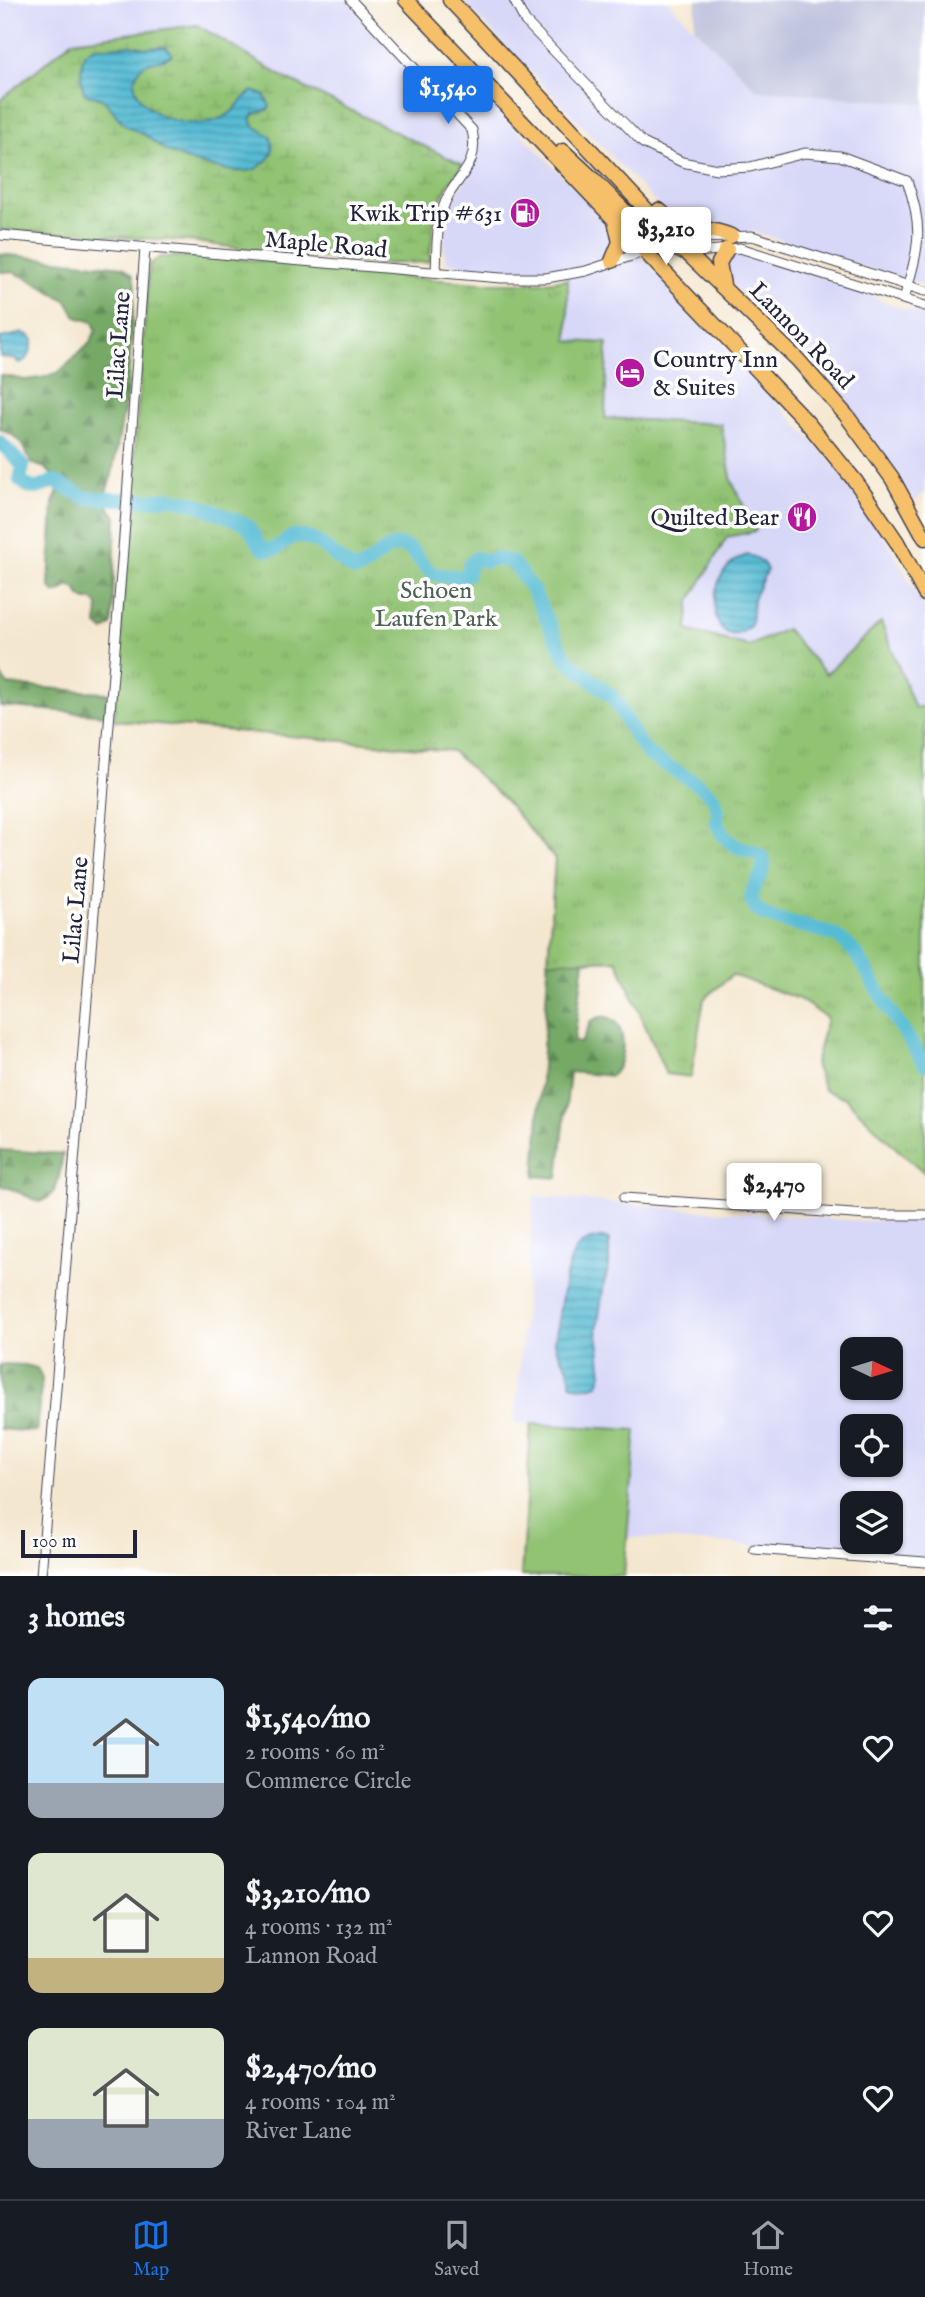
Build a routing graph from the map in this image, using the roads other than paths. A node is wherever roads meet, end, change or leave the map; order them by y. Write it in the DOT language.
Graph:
graph roads {
  1 [pos="351,0"];
  2 [pos="406,0"];
  3 [pos="450,0"];
  4 [pos="514,0"];
  5 [pos="532,132"];
  6 [pos="595,154"];
  7 [pos="613,216"];
  8 [pos="0,235"];
  9 [pos="729,242"];
  10 [pos="677,247"];
  11 [pos="145,248"];
  12 [pos="646,251"];
  13 [pos="612,261"];
  14 [pos="436,272"];
  15 [pos="908,285"];
  16 [pos="724,287"];
  17 [pos="925,290"];
  18 [pos="904,299"];
  19 [pos="925,306"];
  20 [pos="749,312"];
  21 [pos="925,538"];
  22 [pos="925,594"];
  23 [pos="624,1198"];
  24 [pos="925,1215"];
  25 [pos="754,1549"];
  26 [pos="925,1562"];
  27 [pos="41,1576"];
  1 -- 14 [label="street"];
  2 -- 5 [label="main road"];
  3 -- 6 [label="main road, Lannon Road"];
  4 -- 15 [label="street"];
  5 -- 7 [label="main road"];
  5 -- 10 [label="main road"];
  6 -- 9 [label="main road"];
  6 -- 10 [label="main road, Lannon Road"];
  7 -- 12 [label="main road"];
  7 -- 13 [label="main road"];
  8 -- 11 [label="street, Maple Road"];
  9 -- 10 [label="street, Maple Road"];
  9 -- 15 [label="street, Maple Road"];
  9 -- 16 [label="main road"];
  9 -- 18 [label="street, Maple Road"];
  10 -- 12 [label="street, Maple Road"];
  10 -- 12 [label="street, Maple Road"];
  10 -- 16 [label="main road, Lannon Road"];
  11 -- 14 [label="street, Maple Road"];
  11 -- 27 [label="street, Lilac Lane"];
  12 -- 13 [label="street, Maple Road"];
  12 -- 20 [label="main road"];
  12 -- 22 [label="main road"];
  13 -- 14 [label="street, Maple Road"];
  15 -- 17 [label="street, Maple Road"];
  15 -- 18 [label="street"];
  16 -- 20 [label="main road, Lannon Road"];
  18 -- 19 [label="street, Maple Road"];
  20 -- 21 [label="main road, Lannon Road"];
  23 -- 24 [label="street"];
  25 -- 26 [label="street"];
}
